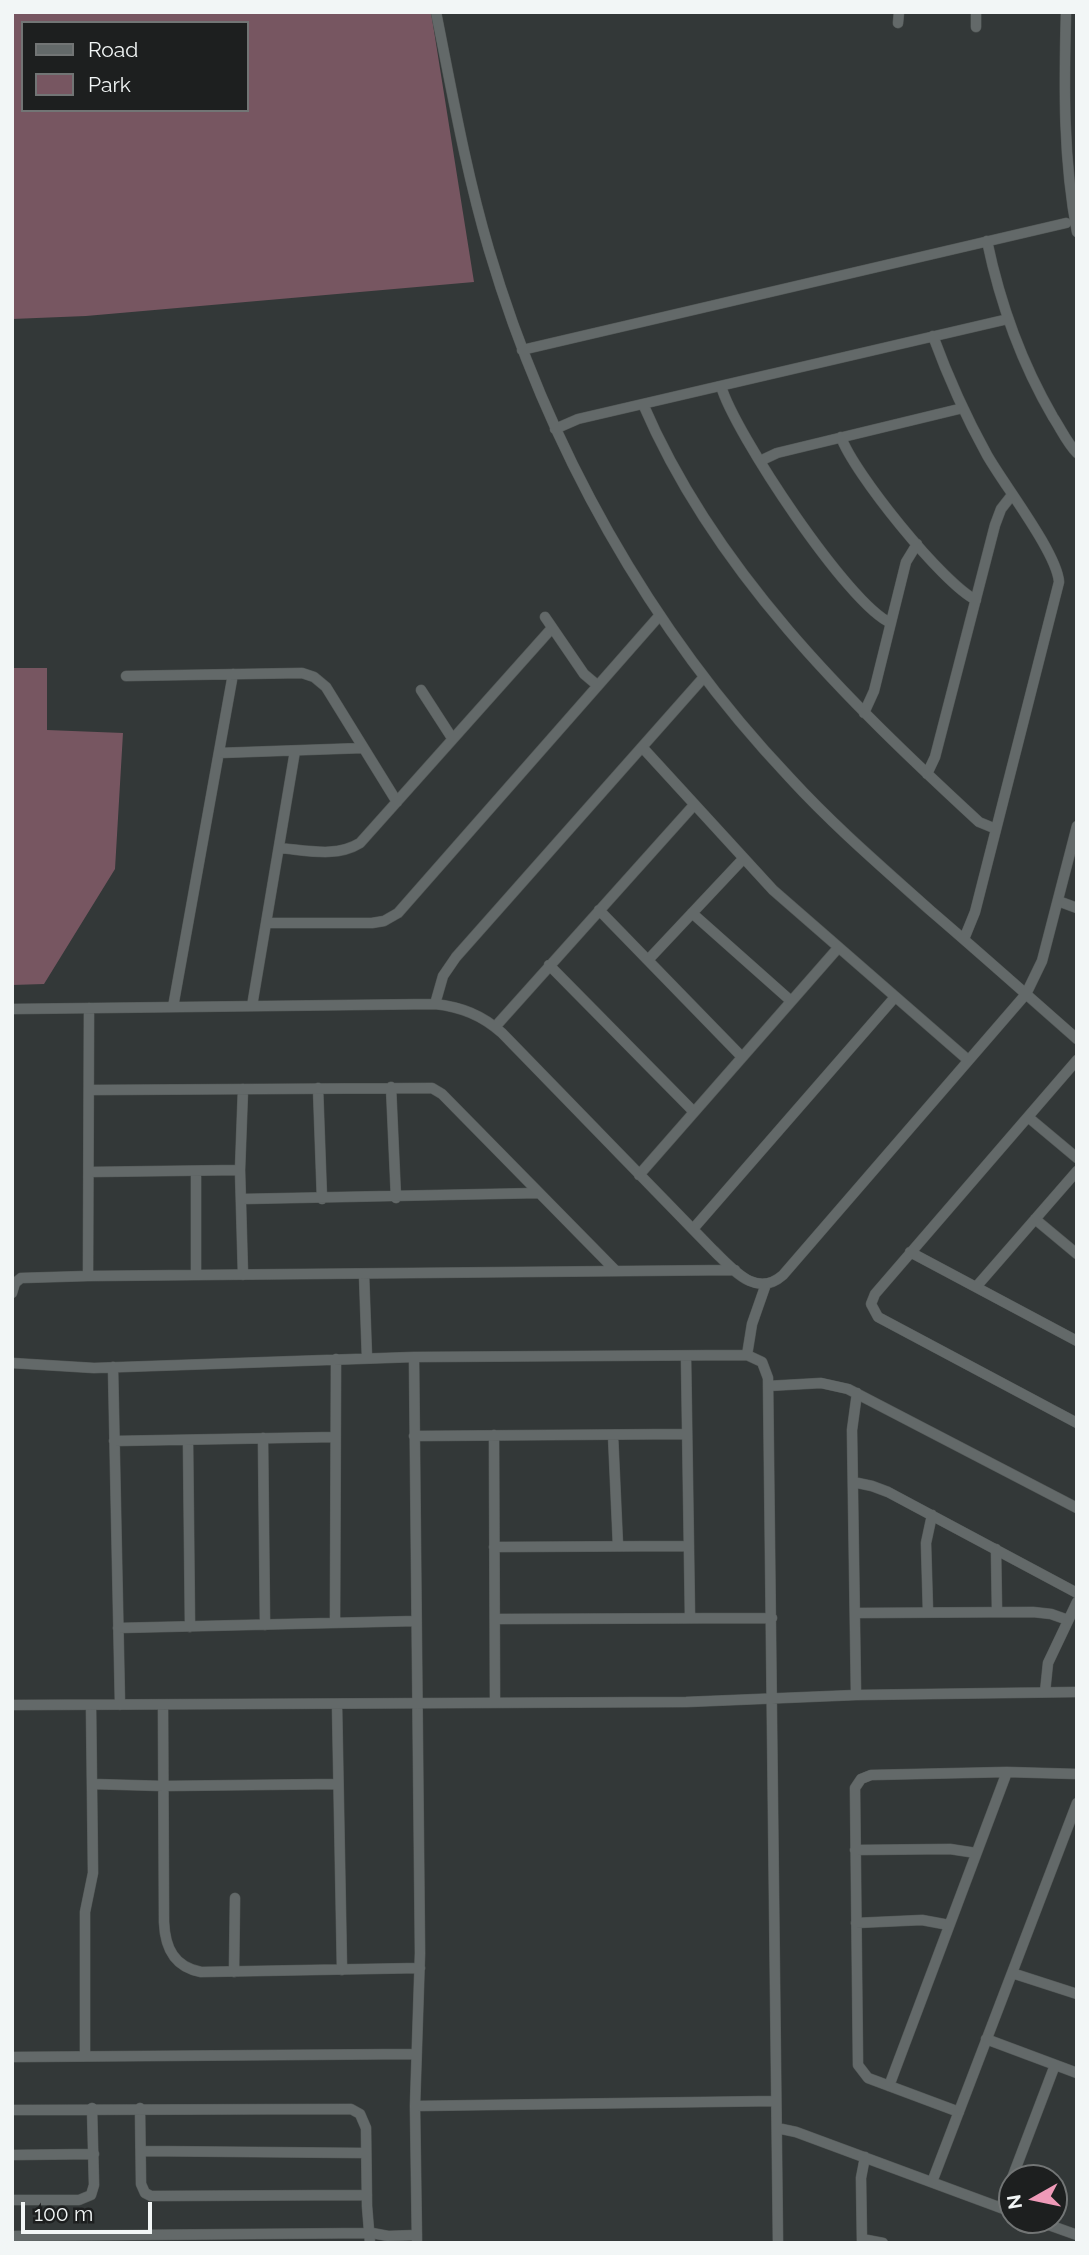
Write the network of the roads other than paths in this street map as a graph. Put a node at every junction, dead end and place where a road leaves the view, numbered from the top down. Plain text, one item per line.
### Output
1 (436, 12) edge
2 (976, 12) edge
3 (1066, 12) edge
4 (976, 26) dead end
5 (1066, 223) dead end
6 (1077, 232) edge
7 (987, 241) junction
8 (1008, 319) junction
9 (933, 336) junction
10 (522, 350) junction
11 (721, 386) junction
12 (643, 404) junction
13 (963, 408) junction
14 (555, 429) junction
15 (841, 437) junction
16 (1077, 453) edge
17 (760, 461) junction
18 (1012, 495) junction
19 (916, 544) junction
20 (976, 600) junction
21 (660, 615) junction
22 (545, 617) dead end
23 (891, 623) junction
24 (552, 628) junction
25 (233, 674) junction
26 (126, 676) dead end
27 (704, 677) junction
28 (597, 685) junction
29 (421, 690) dead end
30 (864, 713) junction
31 (452, 738) junction
32 (642, 747) junction
33 (363, 748) junction
34 (295, 751) junction
35 (219, 753) junction
36 (928, 774) junction
37 (397, 802) junction
38 (694, 805) junction
39 (1077, 826) edge
40 (996, 829) junction
41 (279, 848) junction
42 (743, 859) junction
43 (1058, 901) junction
44 (1077, 908) edge
45 (599, 910) junction
46 (692, 913) junction
47 (266, 923) junction
48 (964, 939) junction
49 (838, 948) junction
50 (648, 960) junction
51 (549, 965) junction
52 (1026, 994) junction
53 (895, 997) junction
54 (791, 1001) junction
55 (435, 1004) junction
56 (252, 1006) junction
57 (173, 1007) junction
58 (89, 1008) junction
59 (12, 1009) edge
60 (495, 1027) junction
61 (1077, 1039) edge
62 (742, 1057) junction
63 (968, 1060) junction
64 (1077, 1060) edge
65 (391, 1087) junction
66 (243, 1088) junction
67 (318, 1088) junction
68 (89, 1090) junction
69 (694, 1112) junction
70 (1028, 1117) junction
71 (1077, 1158) edge
72 (240, 1170) junction
73 (196, 1171) junction
74 (1077, 1171) edge
75 (89, 1172) junction
76 (639, 1175) junction
77 (539, 1194) junction
78 (396, 1198) junction
79 (242, 1199) junction
80 (322, 1199) junction
81 (1035, 1219) junction
82 (693, 1229) junction
83 (910, 1252) junction
84 (1077, 1254) edge
85 (735, 1270) junction
86 (616, 1271) junction
87 (363, 1273) junction
88 (196, 1275) junction
89 (243, 1275) junction
90 (88, 1276) junction
91 (766, 1284) junction
92 (976, 1287) junction
93 (12, 1293) edge
94 (1077, 1341) edge
95 (747, 1355) junction
96 (686, 1356) junction
97 (414, 1357) junction
98 (367, 1358) junction
99 (336, 1359) junction
100 (12, 1363) edge
101 (113, 1367) junction
102 (768, 1386) junction
103 (857, 1393) junction
104 (1077, 1423) edge
105 (687, 1434) junction
106 (494, 1435) junction
107 (613, 1435) junction
108 (414, 1436) junction
109 (335, 1437) junction
110 (263, 1438) junction
111 (188, 1440) junction
112 (114, 1441) junction
113 (853, 1482) junction
114 (1077, 1508) edge
115 (932, 1515) junction
116 (618, 1546) junction
117 (689, 1546) junction
118 (494, 1547) junction
119 (996, 1549) junction
120 (1077, 1593) edge
121 (1077, 1602) edge
122 (928, 1612) junction
123 (997, 1612) junction
124 (855, 1613) junction
125 (690, 1618) junction
126 (772, 1618) junction
127 (495, 1619) junction
128 (1068, 1620) junction
129 (416, 1621) junction
130 (335, 1623) junction
131 (265, 1625) junction
132 (190, 1626) junction
133 (118, 1628) junction
134 (1045, 1692) junction
135 (1077, 1692) edge
136 (856, 1695) junction
137 (773, 1698) junction
138 (417, 1702) junction
139 (495, 1702) junction
140 (12, 1704) edge
141 (337, 1704) junction
142 (91, 1705) junction
143 (120, 1705) junction
144 (163, 1705) junction
145 (1007, 1772) junction
146 (1077, 1774) edge
147 (92, 1784) junction
148 (338, 1784) junction
149 (163, 1786) junction
150 (1077, 1803) edge
151 (855, 1850) junction
152 (976, 1853) junction
153 (235, 1898) dead end
154 (856, 1923) junction
155 (949, 1925) junction
156 (420, 1968) junction
157 (342, 1970) junction
158 (234, 1972) junction
159 (1012, 1973) junction
160 (1077, 1994) edge
161 (986, 2039) junction
162 (416, 2054) junction
163 (85, 2056) junction
164 (12, 2057) edge
165 (1055, 2065) junction
166 (1077, 2073) edge
167 (889, 2086) junction
168 (776, 2101) junction
169 (415, 2106) junction
170 (92, 2108) junction
171 (140, 2108) junction
172 (12, 2110) edge
173 (959, 2112) junction
174 (776, 2128) junction
175 (141, 2151) junction
176 (366, 2153) junction
177 (94, 2154) junction
178 (12, 2155) edge
179 (865, 2157) junction
180 (1017, 2164) edge
181 (932, 2182) junction
182 (367, 2195) junction
183 (12, 2200) edge
184 (998, 2206) edge
185 (12, 2236) edge
186 (370, 2236) edge
187 (417, 2236) edge
188 (31, 2239) edge
189 (280, 2239) edge
190 (324, 2239) edge
191 (862, 2241) edge
192 (778, 2243) edge
193 (883, 2243) edge

1 - 10 street
2 - 4 street
3 - 6 street
5 - 7 street
7 - 8 street
7 - 10 street
8 - 9 street
8 - 16 street
9 - 11 street
9 - 13 street
10 - 14 street
11 - 12 street
11 - 17 street
12 - 14 street
12 - 30 street
13 - 15 street
13 - 18 street
14 - 21 street
15 - 17 street
15 - 19 street
17 - 23 street
18 - 20 street
18 - 40 street
19 - 20 street
19 - 23 street
20 - 36 street
21 - 27 street
21 - 28 street
22 - 24 street
23 - 30 street
24 - 28 street
24 - 31 street
25 - 26 street
25 - 33 street
25 - 35 street
27 - 32 street
27 - 48 street
28 - 47 street
29 - 31 street
30 - 36 street
31 - 37 street
32 - 38 street
32 - 55 street
33 - 34 street
33 - 37 street
34 - 35 street
34 - 41 street
35 - 57 street
36 - 40 street
37 - 41 street
38 - 42 street
38 - 45 street
39 - 43 street
40 - 48 street
41 - 47 street
42 - 46 street
42 - 49 street
43 - 44 street
43 - 52 street
45 - 50 street
45 - 51 street
46 - 50 street
46 - 54 street
47 - 56 street
48 - 52 street
49 - 53 street
49 - 54 street
50 - 62 street
51 - 60 street
51 - 69 street
52 - 61 street
52 - 63 street
53 - 63 street
53 - 82 street
54 - 62 street
55 - 56 street
55 - 60 street
56 - 57 street
57 - 58 street
58 - 59 street
58 - 68 street
60 - 76 street
62 - 69 street
63 - 91 street
64 - 70 street
65 - 67 street
65 - 77 street
65 - 78 street
66 - 67 street
66 - 68 street
66 - 72 street
67 - 80 street
68 - 75 street
69 - 76 street
70 - 71 street
70 - 83 street
72 - 73 street
72 - 79 street
73 - 75 street
73 - 88 street
74 - 81 street
75 - 90 street
76 - 82 street
77 - 78 street
77 - 86 street
78 - 80 street
79 - 80 street
79 - 89 street
81 - 84 street
81 - 92 street
82 - 85 street
83 - 92 street
83 - 104 street
85 - 86 street
85 - 91 street
86 - 87 street
87 - 89 street
87 - 98 street
88 - 89 street
88 - 90 street
90 - 93 street
91 - 95 street
92 - 94 street
95 - 96 street
95 - 102 street
96 - 97 street
96 - 105 street
97 - 98 street
97 - 108 street
98 - 99 street
99 - 101 street
99 - 109 street
100 - 101 street
101 - 112 street
102 - 103 street
102 - 126 street
103 - 113 street
103 - 114 street
105 - 107 street
105 - 117 street
106 - 107 street
106 - 108 street
106 - 118 street
107 - 116 street
108 - 129 street
109 - 110 street
109 - 130 street
110 - 111 street
110 - 131 street
111 - 112 street
111 - 132 street
112 - 133 street
113 - 115 street
113 - 124 street
115 - 119 street
115 - 122 street
116 - 117 street
116 - 118 street
117 - 125 street
118 - 127 street
119 - 120 street
119 - 123 street
121 - 128 street
122 - 123 street
122 - 124 street
123 - 128 street
124 - 136 street
125 - 126 street
125 - 127 street
126 - 137 street
127 - 139 street
128 - 134 street
129 - 130 street
129 - 138 street
130 - 131 street
131 - 132 street
132 - 133 street
133 - 143 street
134 - 135 street
134 - 136 street
136 - 137 street
137 - 139 street
137 - 168 street
138 - 139 street
138 - 141 street
138 - 156 street
140 - 142 street
141 - 144 street
141 - 148 street
142 - 143 street
142 - 147 street
143 - 144 street
144 - 149 street
145 - 146 street
145 - 151 street
145 - 152 street
147 - 149 street
147 - 163 street
148 - 149 street
148 - 157 street
149 - 158 street
150 - 159 street
151 - 152 street
151 - 154 street
152 - 155 street
153 - 158 street
154 - 155 street
154 - 167 street
155 - 167 street
156 - 157 street
156 - 162 street
157 - 158 street
159 - 160 street
159 - 161 street
161 - 165 street
161 - 173 street
162 - 163 street
162 - 169 street
163 - 164 street
165 - 166 street
165 - 180 street
167 - 173 street
168 - 169 street
168 - 174 street
169 - 187 street
170 - 171 street
170 - 172 street
170 - 177 street
171 - 175 street
171 - 176 street
173 - 181 street
174 - 179 street
174 - 192 street
175 - 176 street
175 - 182 street
176 - 182 street
177 - 178 street
177 - 183 street
179 - 181 street
179 - 191 street
181 - 184 street
182 - 186 street
185 - 188 street
186 - 187 street
186 - 190 street
188 - 189 street
189 - 190 street
191 - 193 street

